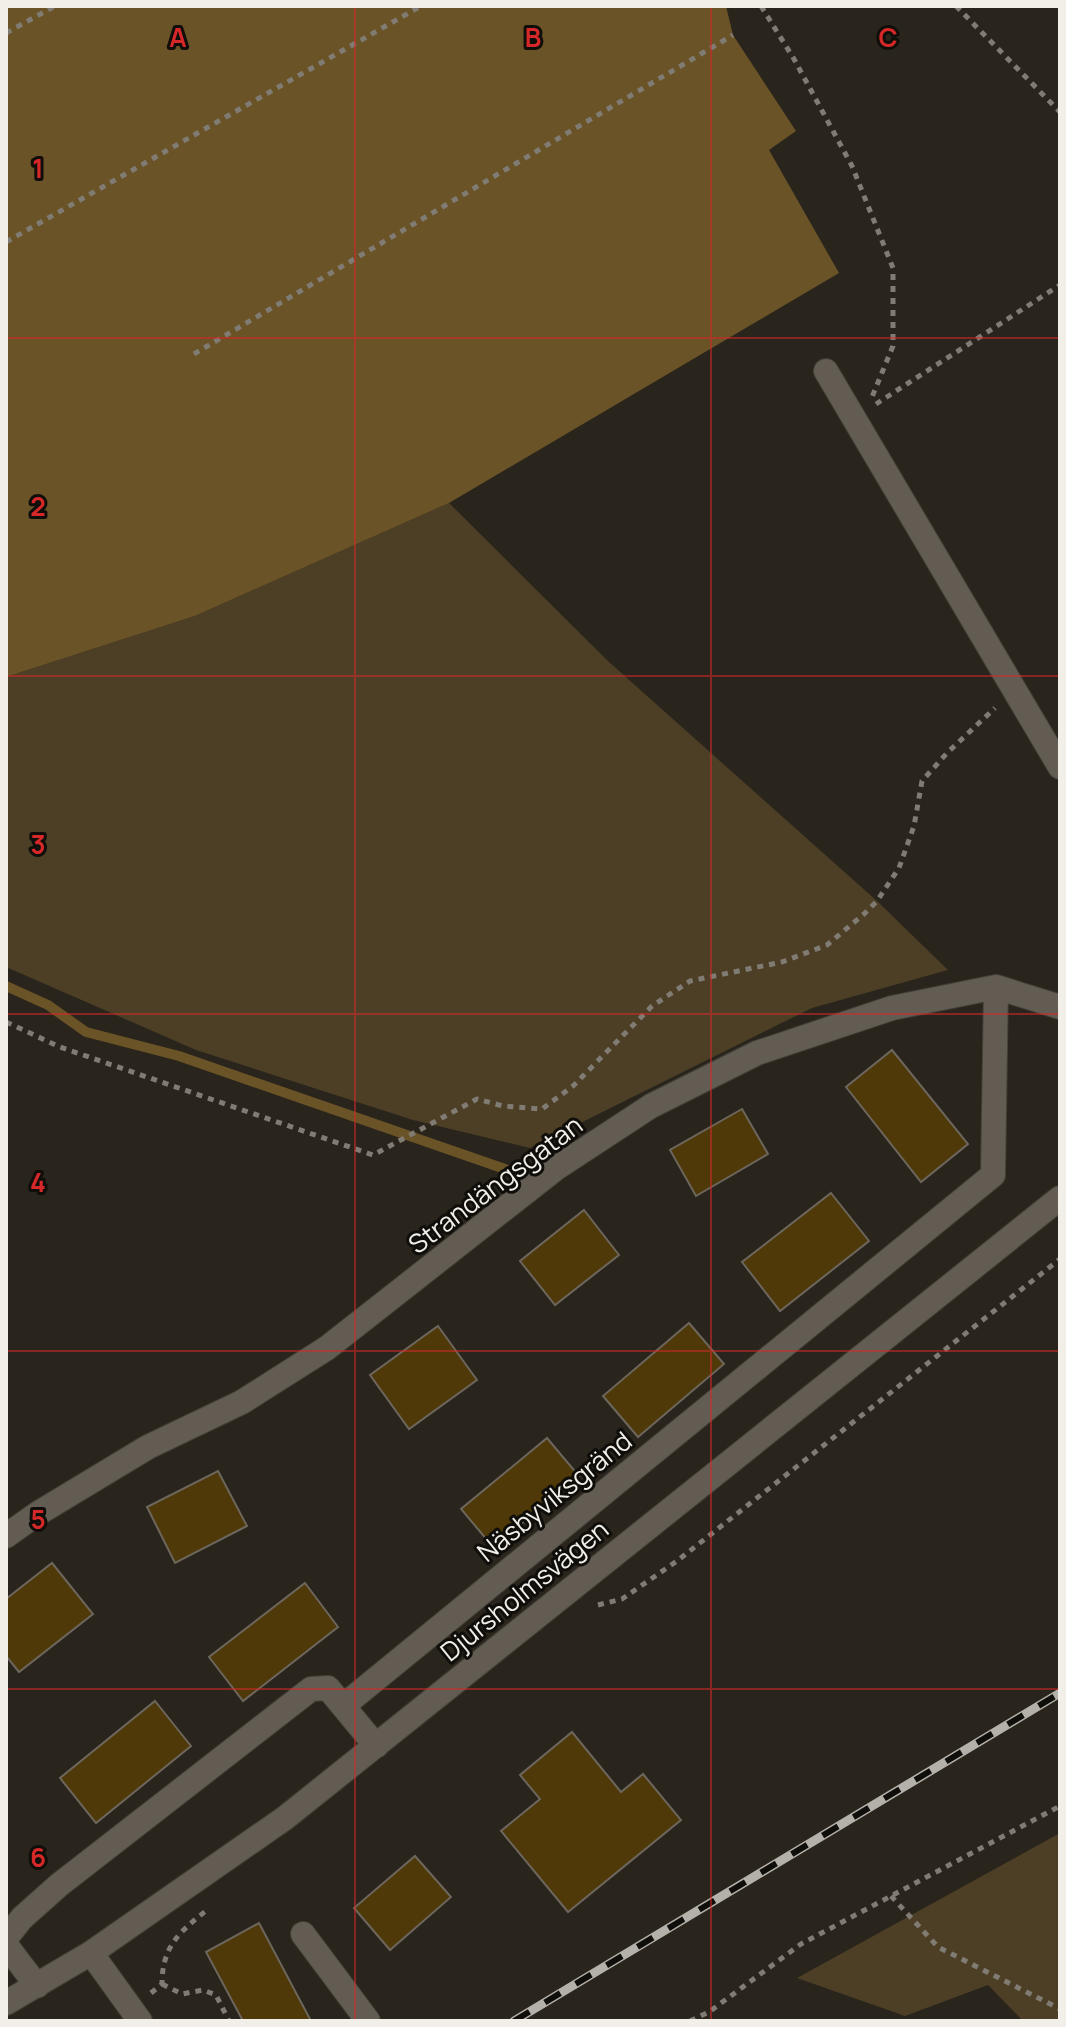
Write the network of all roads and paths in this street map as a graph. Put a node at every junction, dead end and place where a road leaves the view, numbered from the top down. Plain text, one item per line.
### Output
1 (55, 6) edge
2 (421, 6) edge
3 (761, 6) edge
4 (956, 6) edge
5 (6, 33) edge
6 (733, 35) dead end
7 (1060, 112) edge
8 (6, 242) edge
9 (194, 354) dead end
10 (826, 371) dead end
11 (867, 409) dead end
12 (1060, 767) edge
13 (877, 901) dead end
14 (996, 987) junction
15 (1060, 1007) edge
16 (6, 1022) edge
17 (1060, 1198) edge
18 (1060, 1259) edge
19 (6, 1536) edge
20 (594, 1607) dead end
21 (343, 1706) junction
22 (376, 1746) junction
23 (1060, 1806) edge
24 (891, 1896) junction
25 (218, 1902) dead end
26 (303, 1934) dead end
27 (6, 1938) edge
28 (6, 1945) edge
29 (91, 1953) junction
30 (162, 1984) junction
31 (37, 1986) junction
32 (6, 2003) edge
33 (1060, 2009) edge
34 (136, 2015) edge
35 (229, 2021) edge
36 (368, 2021) edge
37 (690, 2021) edge

1 - 5 path
2 - 8 path
3 - 11 path
4 - 7 path
6 - 9 path
10 - 12 street
13 - 16 path
14 - 15 street, Strandängsgatan
14 - 19 street, Strandängsgatan
14 - 21 street, Näsbyviksgränd
17 - 22 street, Djursholmsvägen
18 - 20 path
21 - 22 street
21 - 27 street
22 - 29 street, Djursholmsvägen
23 - 24 path
24 - 33 path
24 - 37 path
25 - 30 path
26 - 36 street
28 - 31 street
29 - 31 street, Djursholmsvägen
29 - 34 street
30 - 34 path
30 - 35 path
31 - 32 street, Djursholmsvägen

